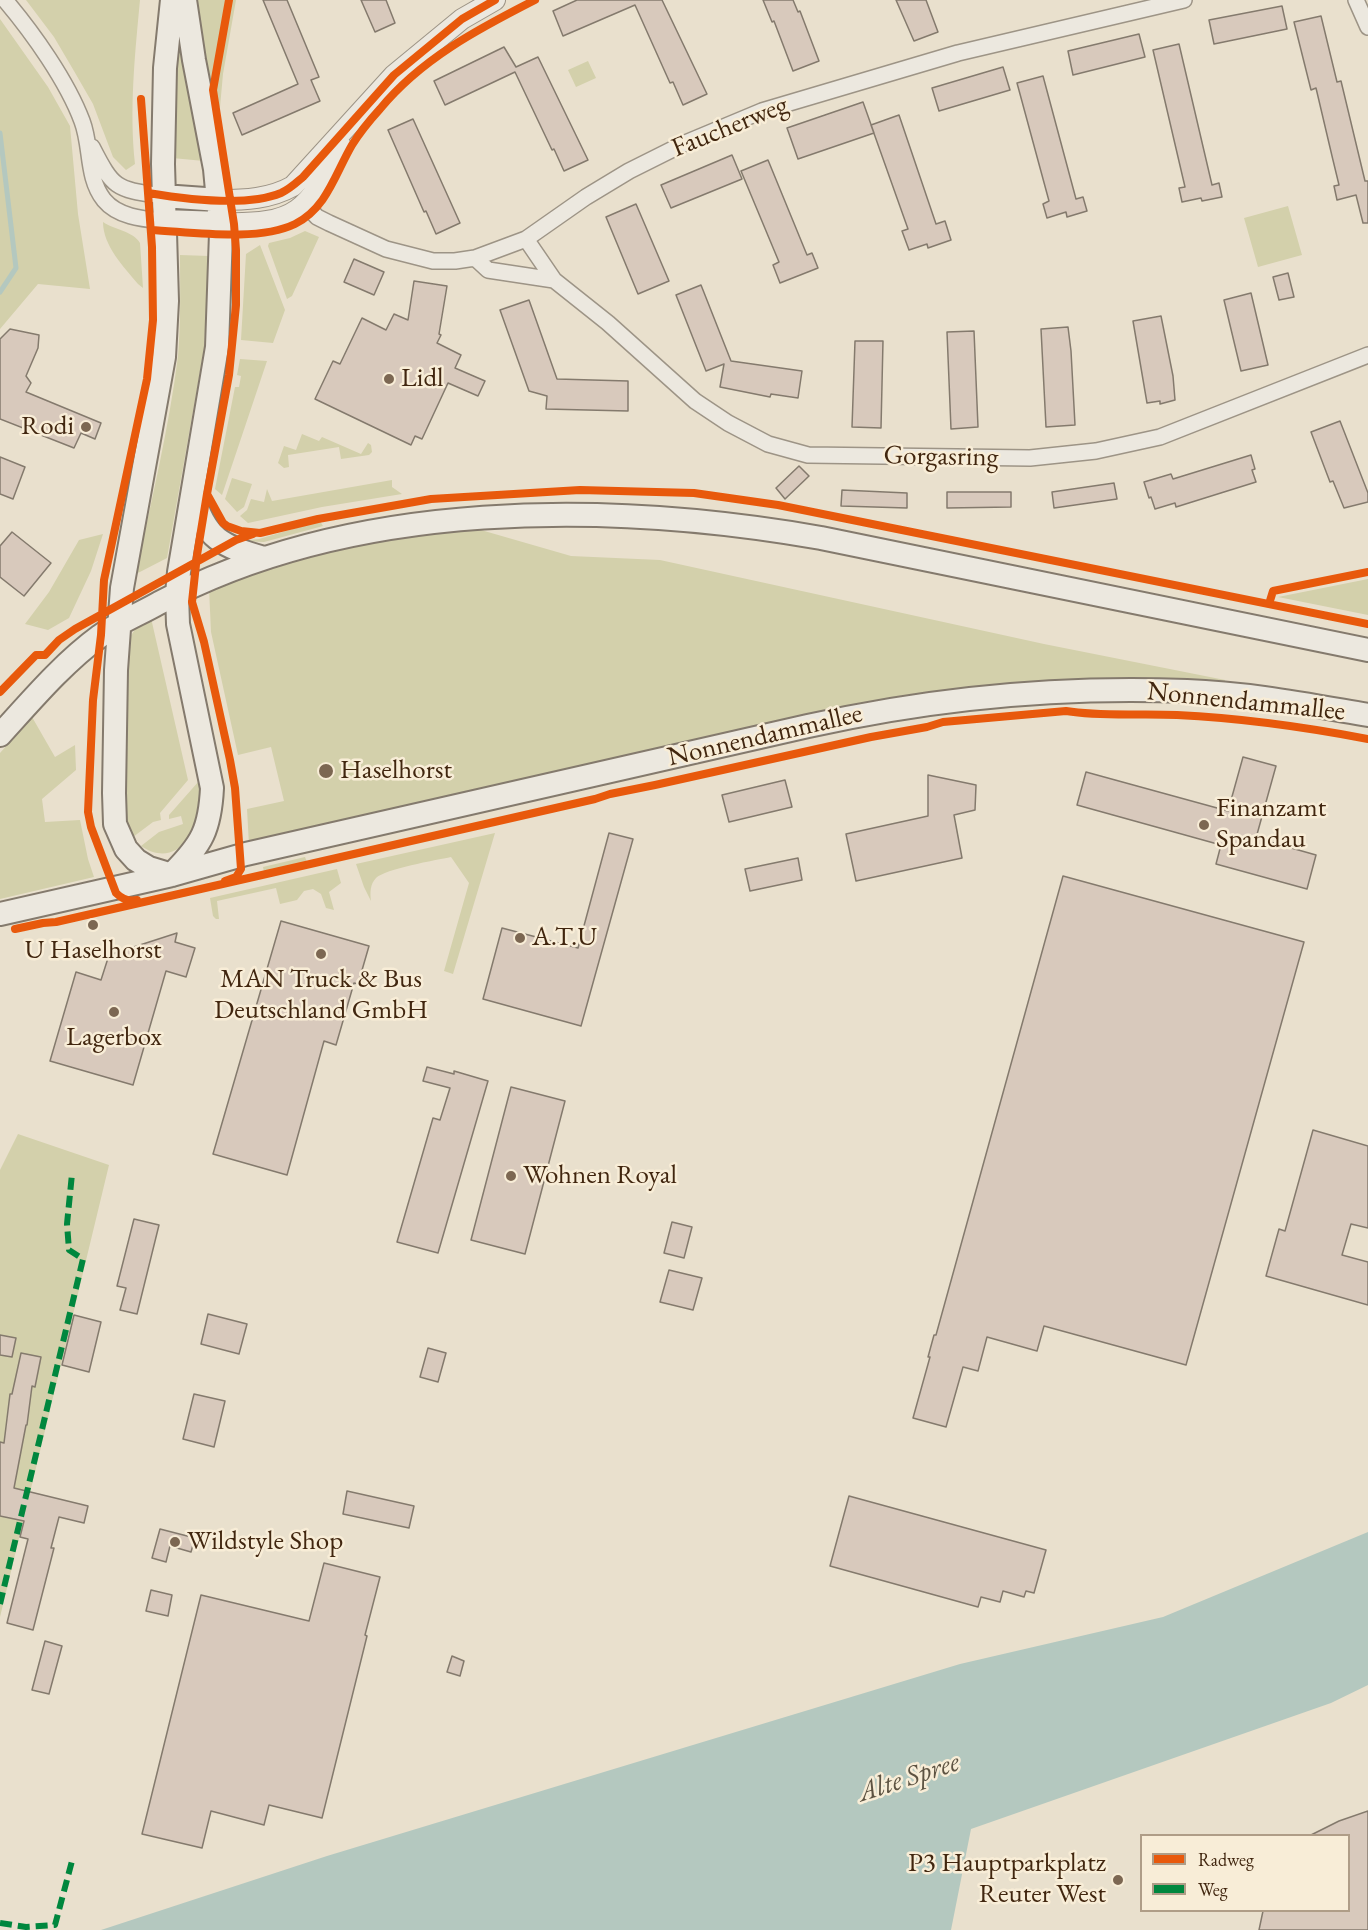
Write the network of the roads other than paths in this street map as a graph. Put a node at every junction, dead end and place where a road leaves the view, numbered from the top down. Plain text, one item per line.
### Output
1 (5, 0) edge
2 (172, 0) edge
3 (185, 0) edge
4 (495, 0) edge
5 (1184, 0) edge
6 (1356, 0) edge
7 (1368, 27) edge
8 (354, 119) junction
9 (86, 136) junction
10 (164, 196) junction
11 (219, 200) junction
12 (305, 204) junction
13 (164, 221) junction
14 (221, 223) junction
15 (526, 239) junction
16 (475, 258) junction
17 (554, 280) junction
18 (1368, 355) edge
19 (192, 491) junction
20 (264, 558) junction
21 (177, 594) junction
22 (120, 624) junction
23 (1368, 650) edge
24 (1368, 715) edge
25 (0, 735) edge
26 (172, 874) junction
27 (0, 914) edge

1 - 9 street
2 - 10 main road
3 - 11 main road
4 - 8 street
5 - 15 street, Faucherweg
6 - 7 street
8 - 11 street
8 - 12 street
9 - 10 street
9 - 13 street
10 - 11 main road
10 - 13 main road
11 - 14 main road
12 - 14 street
12 - 16 street, Faucherweg
13 - 14 main road
13 - 22 main road
14 - 19 main road
15 - 16 street, Faucherweg
15 - 17 street, Gorgasring
16 - 17 street, Gorgasring
17 - 18 street, Gorgasring
19 - 20 main road
19 - 21 main road
20 - 21 main road
20 - 23 main road
21 - 22 main road
21 - 26 main road
22 - 25 main road
22 - 26 main road
24 - 26 main road, Nonnendammallee
26 - 27 main road, Nonnendammallee

